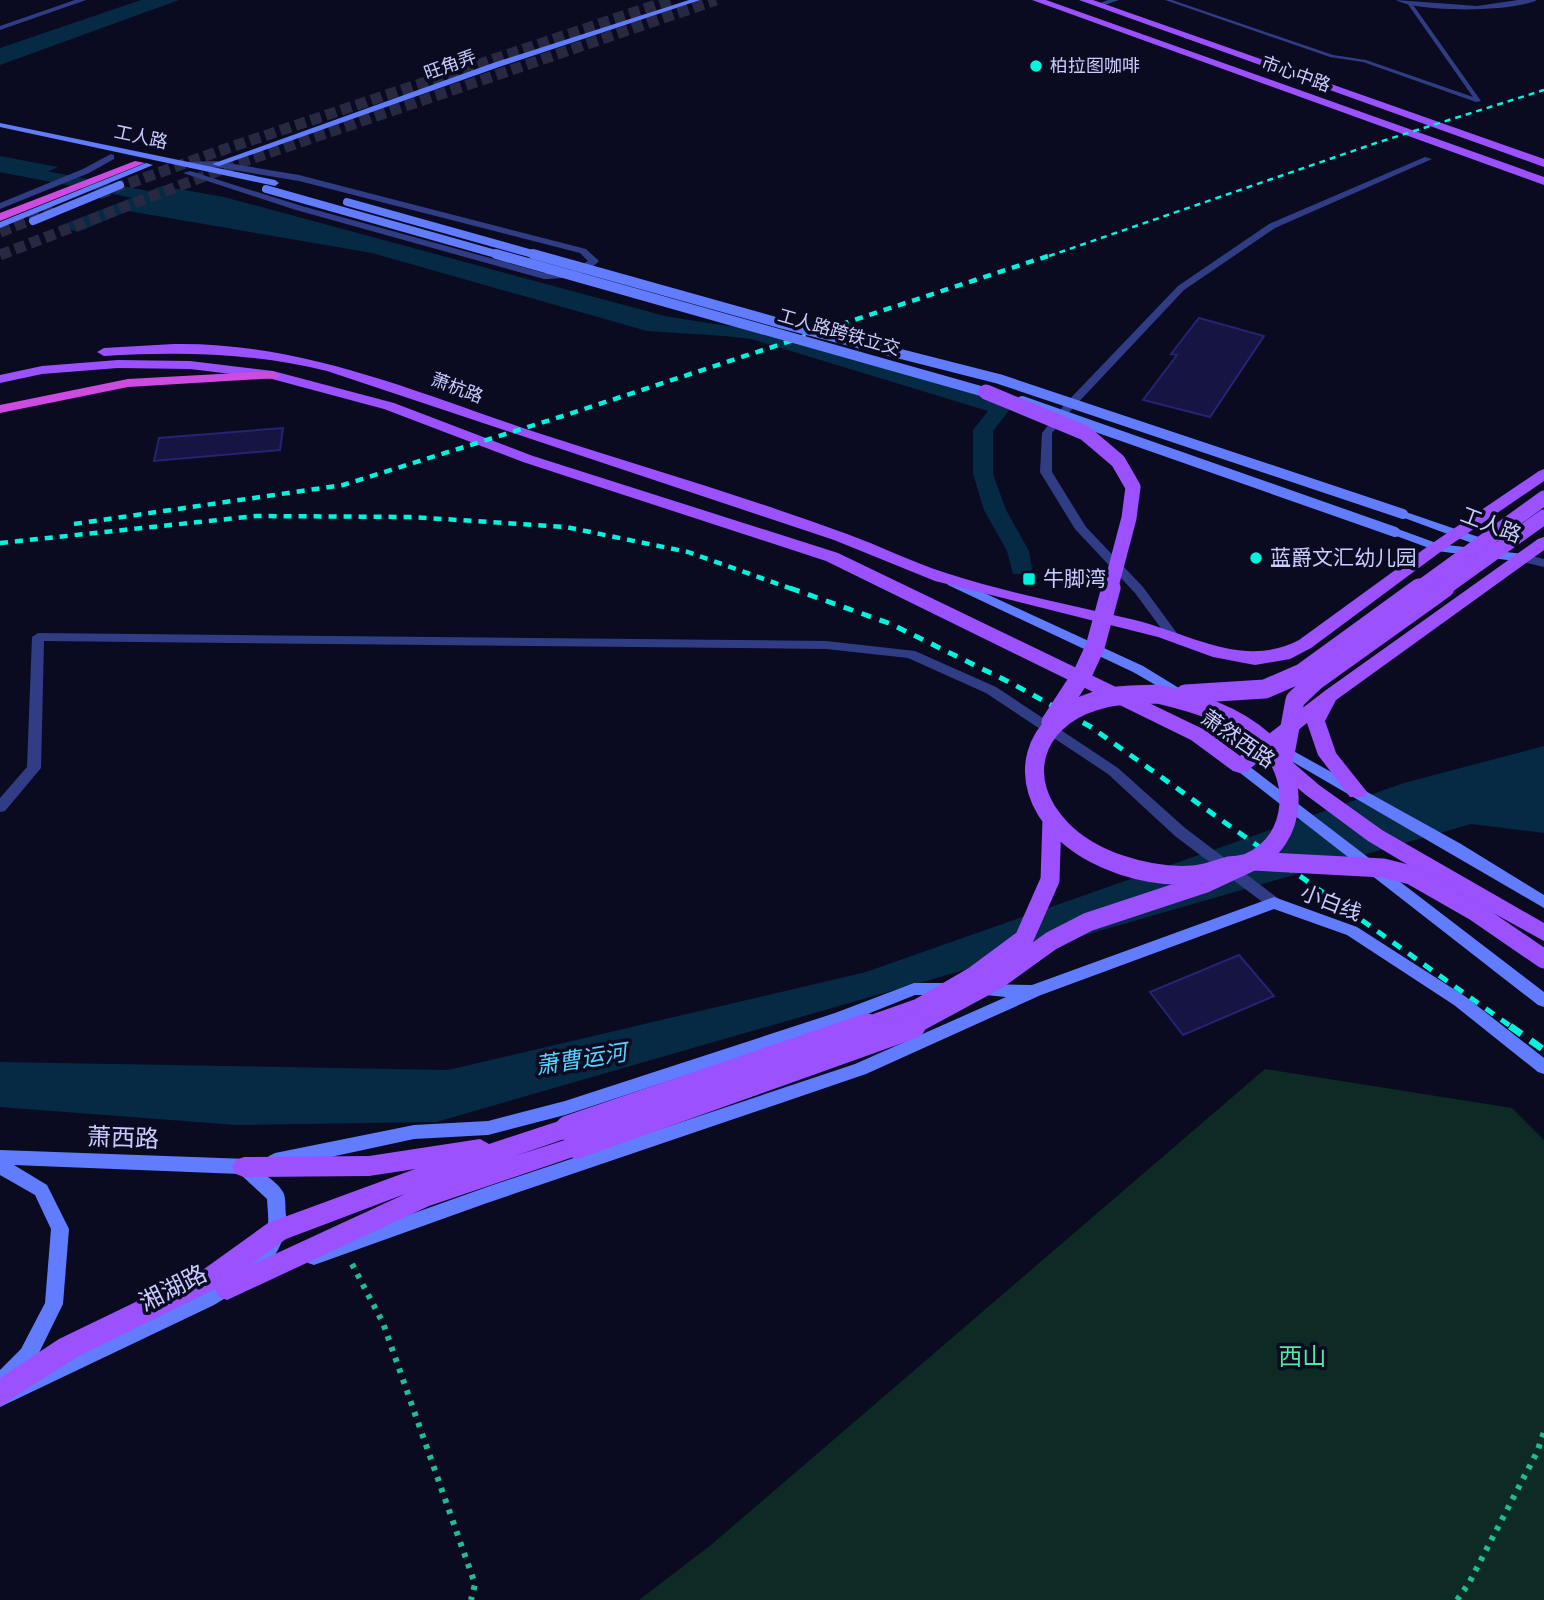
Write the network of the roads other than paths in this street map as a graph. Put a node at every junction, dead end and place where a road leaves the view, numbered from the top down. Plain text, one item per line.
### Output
1 (82, 0) edge
2 (695, 0) edge
3 (1037, 0) edge
4 (1084, 0) edge
5 (1115, 0) edge
6 (1167, 0) edge
7 (1400, 0) edge
8 (1533, 0) edge
9 (1409, 3) junction
10 (1099, 5) junction
11 (0, 28) edge
12 (0, 125) edge
13 (0, 133) edge
14 (111, 157) junction
15 (1428, 159) dead end
16 (1544, 163) edge
17 (144, 164) junction
18 (216, 164) junction
19 (160, 167) junction
20 (188, 169) junction
21 (103, 180) junction
22 (119, 181) junction
23 (1544, 181) edge
24 (270, 186) junction
25 (8, 213) edge
26 (0, 225) edge
27 (0, 235) edge
28 (0, 368) edge
29 (273, 375) junction
30 (0, 379) edge
31 (986, 392) junction
32 (0, 409) edge
33 (1544, 474) edge
34 (1544, 498) edge
35 (1403, 514) joint
36 (1544, 517) edge
37 (1395, 533) joint
38 (1459, 533) junction
39 (1544, 542) edge
40 (1437, 547) junction
41 (886, 554) joint
42 (1523, 558) junction
43 (1544, 563) edge
44 (869, 575) joint
45 (941, 577) junction
46 (1173, 636) junction
47 (1158, 694) junction
48 (1332, 694) junction
49 (1039, 743) junction
50 (1270, 743) junction
51 (1283, 765) junction
52 (1240, 766) junction
53 (1357, 792) junction
54 (0, 807) edge
55 (1052, 819) junction
56 (1253, 861) junction
57 (1544, 902) edge
58 (1274, 904) junction
59 (1544, 933) edge
60 (1544, 959) edge
61 (1035, 991) junction
62 (1544, 1001) edge
63 (1544, 1067) edge
64 (572, 1137) junction
65 (536, 1139) junction
66 (0, 1157) edge
67 (0, 1166) edge
68 (244, 1167) junction
69 (277, 1231) junction
70 (227, 1288) junction
71 (0, 1383) edge
72 (0, 1393) edge
73 (0, 1398) edge

1 - 11 street
2 - 18 main road, 旺角弄
3 - 23 main road, 市心中路
4 - 10 main road, 市心中路
5 - 10 street
6 - 9 lane
7 - 9 street
8 - 9 street
10 - 16 main road, 市心中路
12 - 20 main road, 工人路
13 - 14 main road, 工人路
14 - 17 main road, 工人路
14 - 25 street
15 - 46 street
17 - 19 main road, 工人路
17 - 21 highway
17 - 22 main road
18 - 20 street
18 - 20 street
19 - 20 main road, 工人路
19 - 22 main road
20 - 24 main road, 工人路
21 - 22 main road
21 - 25 highway
22 - 27 main road, bridge
24 - 31 main road, 工人路跨铁立交, bridge
24 - 35 main road, 工人路跨铁立交, bridge
25 - 26 main road
28 - 41 main road, 萧杭路
29 - 30 main road, 萧杭路
29 - 32 highway
29 - 44 main road, 萧杭路
31 - 37 main road, 工人路跨铁立交, bridge
31 - 49 main road, bridge
33 - 38 main road
34 - 47 main road, bridge
35 - 38 main road, 工人路
36 - 51 main road, bridge
37 - 40 main road, 工人路
38 - 40 main road
38 - 42 main road, 工人路
39 - 42 main road
40 - 42 main road, 工人路
40 - 46 main road
41 - 45 main road, 萧然西路
42 - 43 street
42 - 48 main road
44 - 52 main road, 萧然西路
45 - 46 main road
45 - 50 main road, 萧然西路
47 - 49 main road, bridge
47 - 51 main road, bridge
48 - 50 main road
48 - 53 main road
49 - 55 main road, bridge
50 - 52 main road
50 - 53 main road, 萧然西路
51 - 56 main road, bridge
51 - 59 main road
52 - 62 main road, 萧然西路
53 - 57 main road, 萧然西路
54 - 58 street
55 - 56 main road, bridge
55 - 64 main road, bridge
56 - 60 main road, bridge
56 - 64 main road, bridge
58 - 61 main road, 小白线
58 - 63 main road, 小白线
61 - 68 main road, 萧西路
61 - 70 main road, 小白线
64 - 65 main road
64 - 70 main road
65 - 68 main road
65 - 69 main road
66 - 68 main road, 萧西路
67 - 71 main road
68 - 69 main road
69 - 70 main road, 湘湖路
69 - 72 main road
70 - 73 main road, 湘湖路

